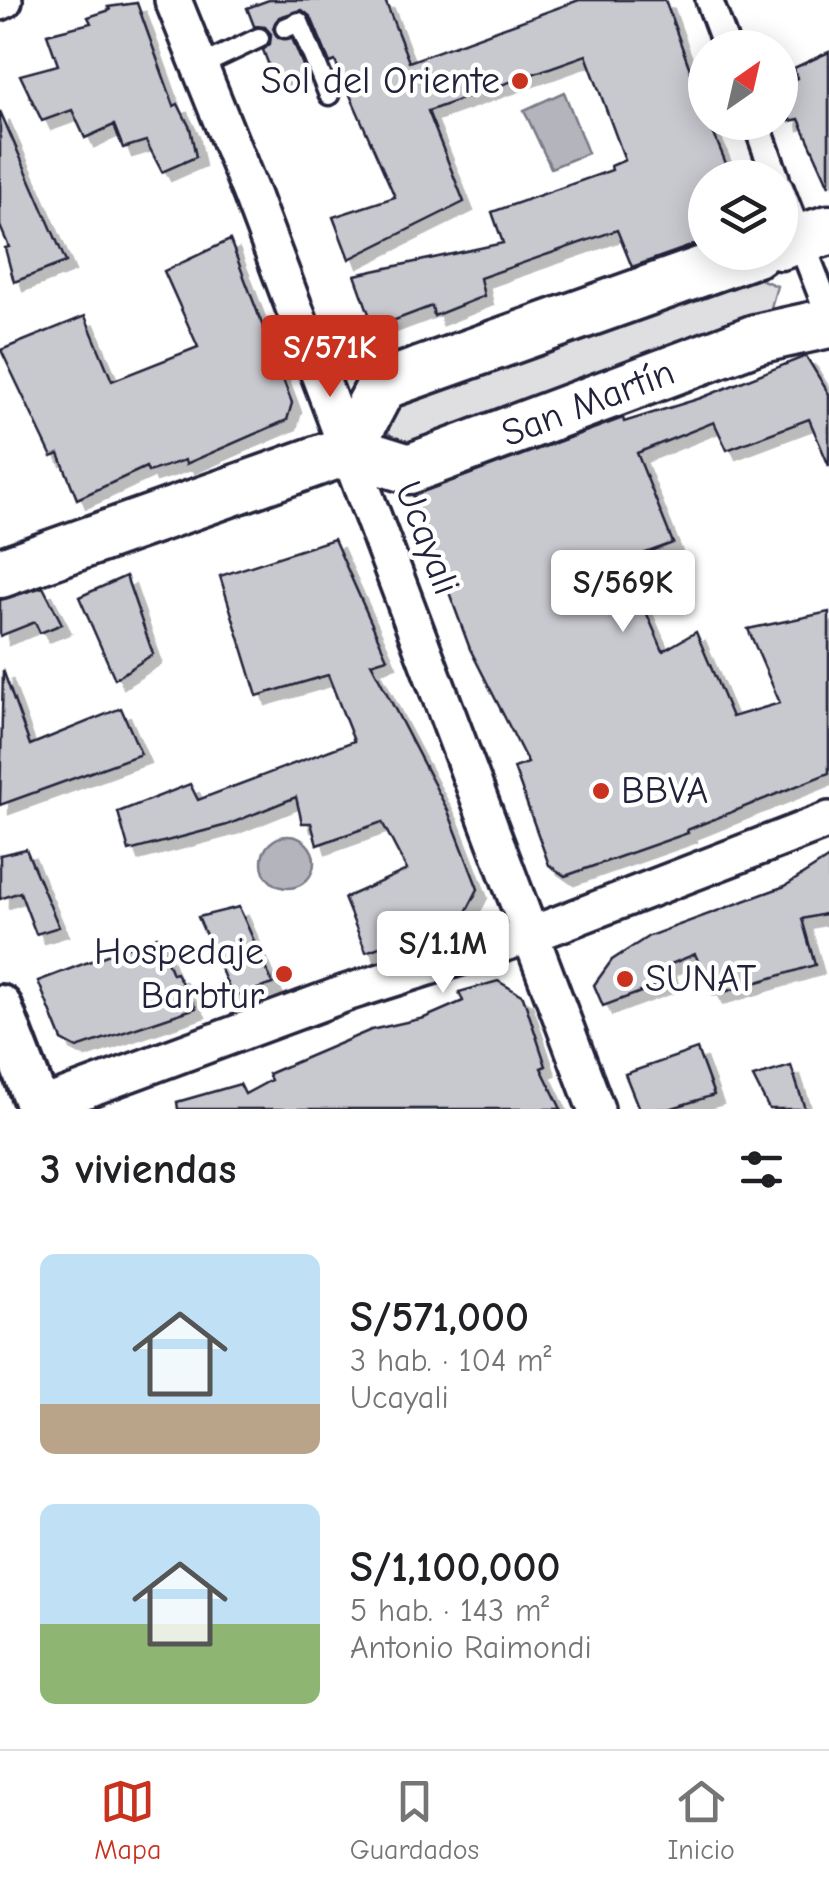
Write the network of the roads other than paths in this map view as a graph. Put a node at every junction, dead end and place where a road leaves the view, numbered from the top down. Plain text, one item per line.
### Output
1 (173, 0) edge
2 (709, 0) edge
3 (285, 28) dead end
4 (720, 30) edge
5 (259, 38) dead end
6 (202, 65) junction
7 (329, 94) dead end
8 (798, 254) edge
9 (709, 270) edge
10 (829, 314) edge
11 (829, 323) edge
12 (348, 450) junction
13 (0, 573) edge
14 (829, 820) edge
15 (533, 934) junction
16 (0, 1007) edge
17 (37, 1108) edge
18 (596, 1109) edge

1 - 6 street, Ucayali
2 - 4 street
3 - 7 lane
5 - 6 lane
6 - 12 street, Ucayali
8 - 10 street
9 - 12 main road
11 - 12 main road, San Martín
12 - 13 main road
12 - 15 street, Ucayali
14 - 15 street
15 - 17 street
15 - 18 street, Ucayali
16 - 17 street

